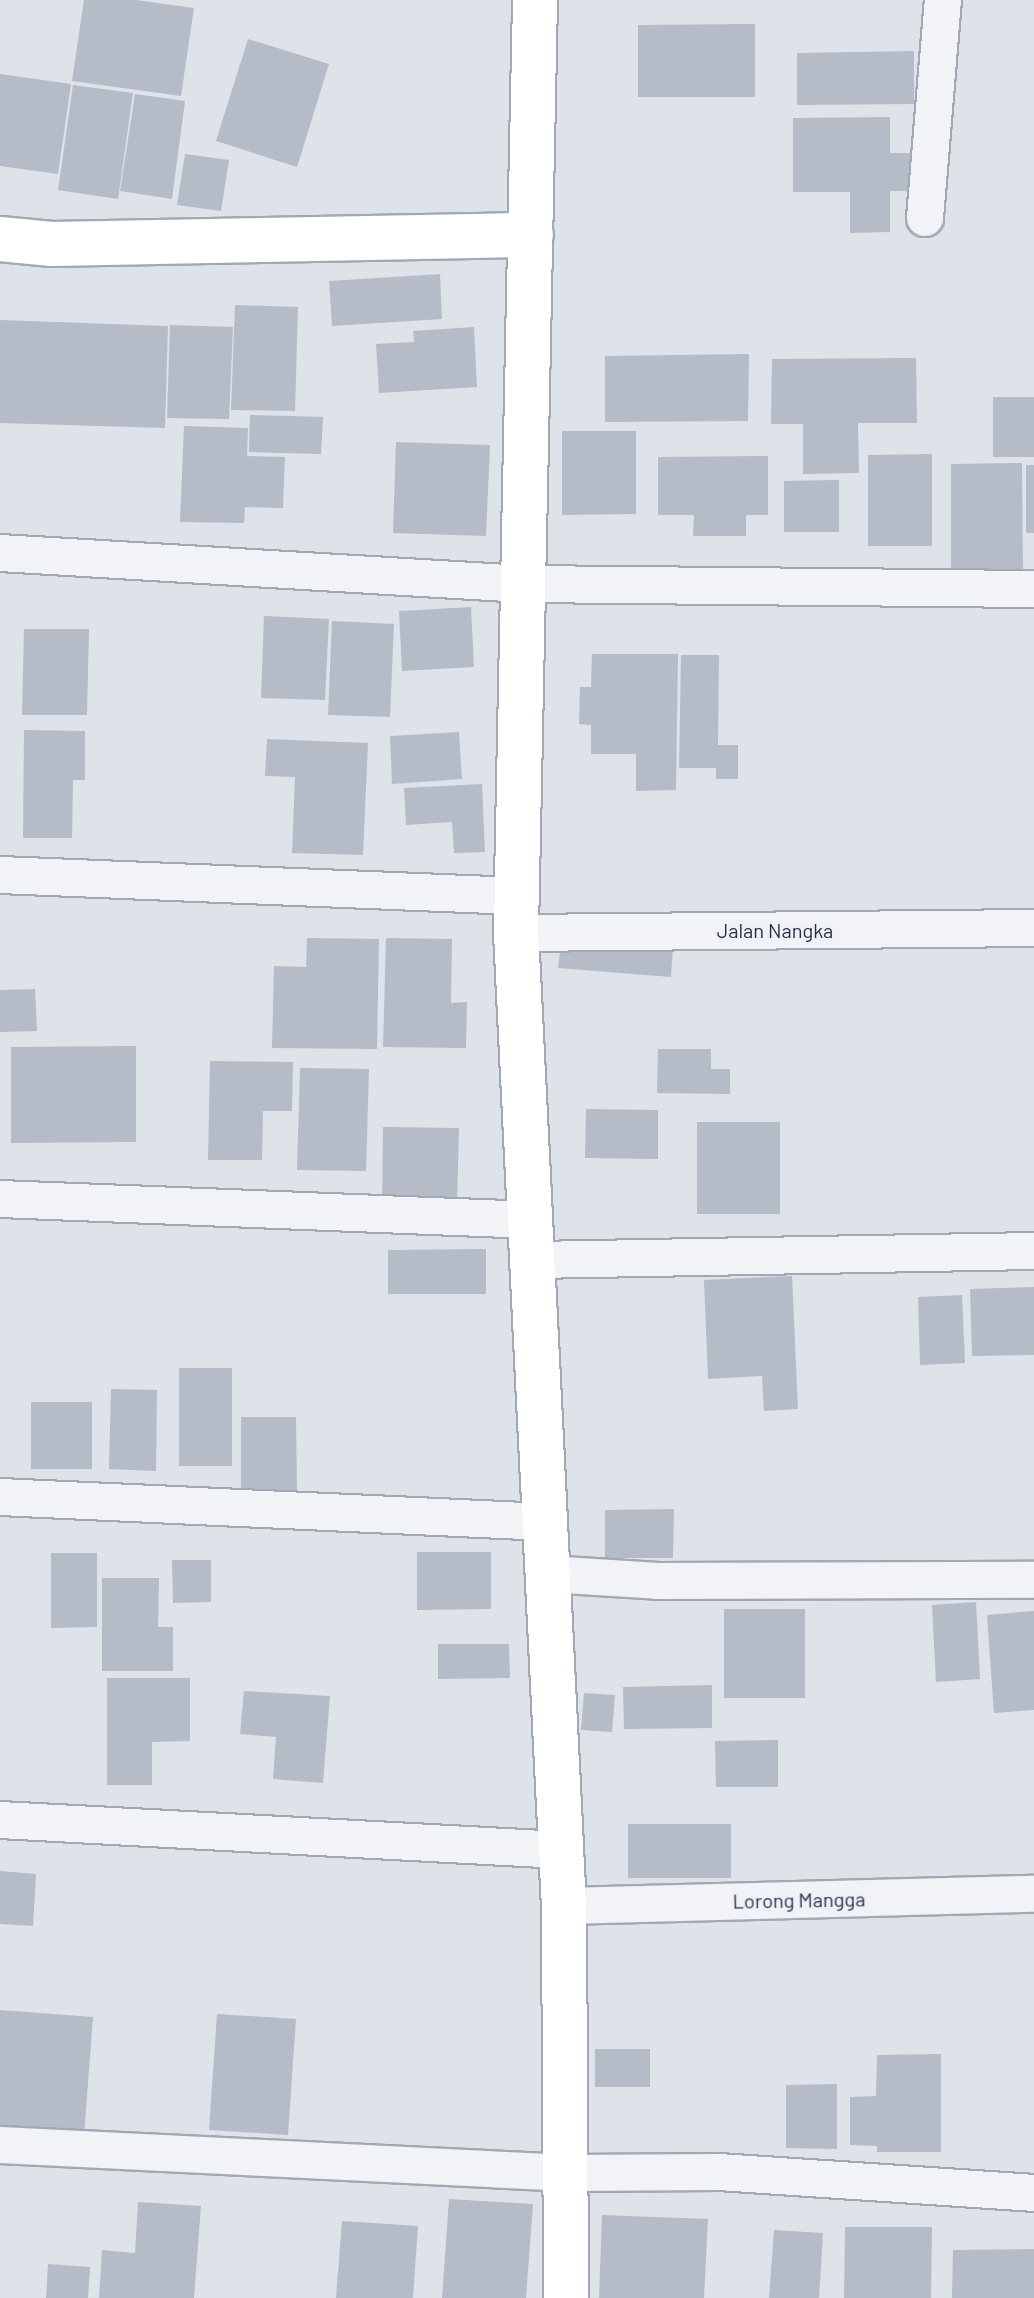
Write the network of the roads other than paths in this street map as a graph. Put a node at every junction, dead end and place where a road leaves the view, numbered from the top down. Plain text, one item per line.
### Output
1 (535, 0) edge
2 (943, 0) edge
3 (925, 218) dead end
4 (531, 235) junction
5 (0, 239) edge
6 (0, 553) edge
7 (523, 584) junction
8 (1034, 589) edge
9 (0, 875) edge
10 (516, 914) junction
11 (1034, 928) edge
12 (0, 1199) edge
13 (534, 1240) junction
14 (1034, 1251) edge
15 (0, 1497) edge
16 (546, 1522) junction
17 (548, 1574) junction
18 (1034, 1580) edge
19 (0, 1820) edge
20 (561, 1850) junction
21 (1034, 1894) edge
22 (564, 1906) junction
23 (0, 2145) edge
24 (568, 2173) junction
25 (1034, 2193) edge
26 (566, 2298) edge

1 - 4 street
2 - 3 street
4 - 5 street
4 - 7 street
6 - 7 street
7 - 8 street
7 - 10 street
9 - 10 street, Jalan Nangka
10 - 11 street, Jalan Nangka
10 - 13 street
12 - 13 street
13 - 14 street
13 - 16 street
15 - 16 street
16 - 17 street
17 - 18 street
17 - 20 street
19 - 20 street
20 - 22 street
21 - 22 street, Lorong Mangga
22 - 24 street
23 - 24 street
24 - 25 street
24 - 26 street

